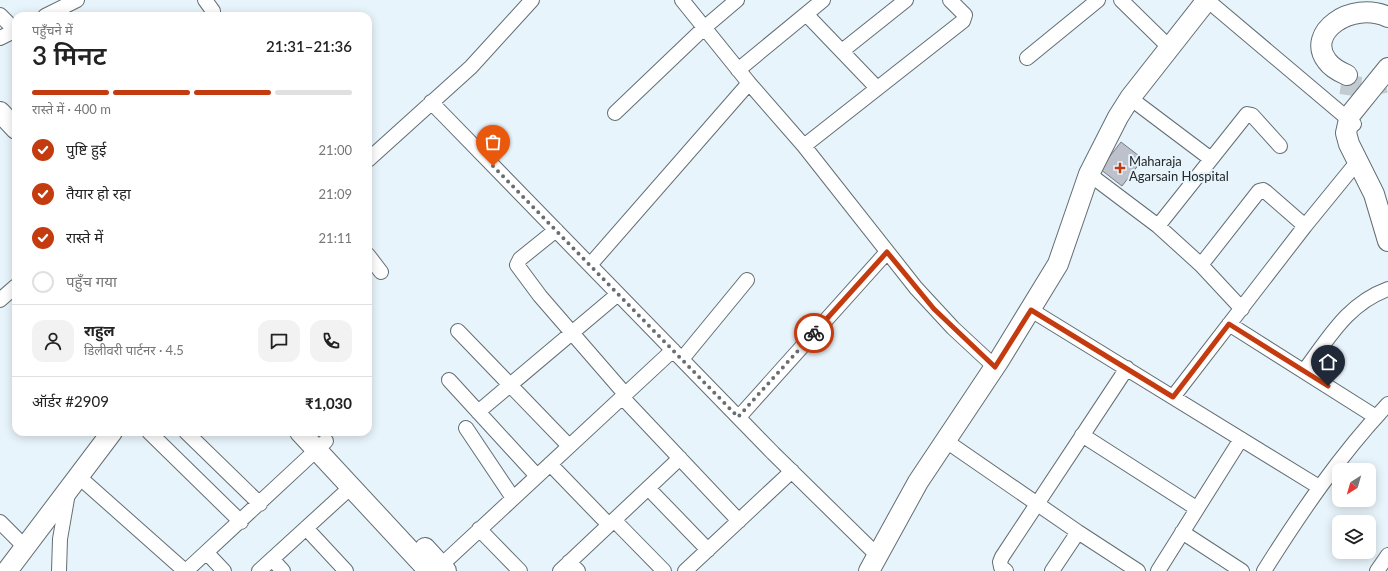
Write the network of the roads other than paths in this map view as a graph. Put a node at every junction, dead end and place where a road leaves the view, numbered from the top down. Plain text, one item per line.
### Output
1 (77, 0) edge
2 (532, 0) edge
3 (682, 0) edge
4 (737, 0) edge
5 (823, 0) edge
6 (906, 0) edge
7 (950, 0) edge
8 (1098, 0) edge
9 (1120, 0) edge
10 (1207, 0) edge
11 (1337, 0) edge
12 (53, 12) edge
13 (806, 14) junction
14 (0, 15) edge
15 (1388, 17) edge
16 (12, 26) edge
17 (704, 28) junction
18 (12, 32) edge
19 (0, 38) edge
20 (1170, 48) junction
21 (842, 51) junction
22 (1027, 58) dead end
23 (1388, 68) edge
24 (738, 70) junction
25 (749, 83) junction
26 (1388, 86) edge
27 (877, 88) junction
28 (0, 96) edge
29 (1130, 98) junction
30 (431, 102) junction
31 (12, 109) edge
32 (0, 112) edge
33 (615, 113) dead end
34 (1350, 124) junction
35 (12, 125) edge
36 (804, 146) junction
37 (1280, 146) dead end
38 (372, 156) edge
39 (1210, 159) junction
40 (1358, 161) junction
41 (1089, 174) junction
42 (1158, 226) junction
43 (1305, 226) junction
44 (556, 230) junction
45 (1388, 241) edge
46 (887, 252) junction
47 (372, 260) edge
48 (590, 265) junction
49 (1201, 265) junction
50 (381, 272) dead end
51 (747, 280) dead end
52 (1388, 289) edge
53 (12, 290) edge
54 (618, 294) junction
55 (0, 300) edge
56 (1242, 309) junction
57 (1031, 310) junction
58 (1229, 324) junction
59 (458, 331) dead end
60 (570, 333) junction
61 (677, 354) junction
62 (995, 367) junction
63 (1127, 368) junction
64 (1304, 371) junction
65 (449, 380) dead end
66 (510, 385) junction
67 (623, 396) junction
68 (1173, 397) junction
69 (1388, 404) edge
70 (478, 412) junction
71 (738, 417) junction
72 (1376, 417) junction
73 (466, 428) dead end
74 (1082, 435) junction
75 (109, 436) edge
76 (153, 436) edge
77 (190, 436) edge
78 (309, 436) edge
79 (1241, 439) junction
80 (320, 441) edge
81 (946, 441) junction
82 (569, 446) junction
83 (680, 458) junction
84 (550, 464) junction
85 (792, 471) junction
86 (537, 476) junction
87 (73, 483) junction
88 (351, 487) junction
89 (1319, 487) junction
90 (648, 488) junction
91 (513, 498) junction
92 (260, 504) junction
93 (1037, 504) junction
94 (1196, 508) junction
95 (739, 520) junction
96 (0, 522) edge
97 (241, 522) junction
98 (612, 522) junction
99 (306, 528) junction
100 (480, 529) junction
101 (1078, 532) junction
102 (1182, 532) junction
103 (25, 547) junction
104 (708, 550) junction
105 (207, 553) junction
106 (1388, 555) edge
107 (272, 559) junction
108 (871, 567) edge
109 (569, 568) edge
110 (438, 570) edge
111 (7, 571) edge
112 (59, 571) edge
113 (185, 571) edge
114 (224, 571) edge
115 (259, 571) edge
116 (283, 571) edge
117 (346, 571) edge
118 (520, 571) edge
119 (664, 571) edge
120 (684, 571) edge
121 (1006, 571) edge
122 (1052, 571) edge
123 (1138, 571) edge
124 (1158, 571) edge
125 (1242, 571) edge
126 (1264, 571) edge
127 (1377, 571) edge

1 - 12 street
2 - 30 street
3 - 17 street
4 - 17 street
5 - 13 street
6 - 21 street
7 - 27 street
8 - 22 street
9 - 20 street
10 - 20 street
10 - 34 street
11 - 15 street
13 - 21 street
13 - 24 street
14 - 16 street
17 - 24 street
17 - 33 street
18 - 19 street
20 - 29 street
21 - 27 street
23 - 34 street
24 - 25 street
25 - 36 street
25 - 48 street
26 - 34 street
27 - 36 street
28 - 31 street
29 - 39 street
29 - 41 street
30 - 38 street
30 - 44 street
32 - 35 street
34 - 40 street
36 - 46 street
37 - 39 street
39 - 42 street
40 - 43 street
40 - 45 street
41 - 42 street
41 - 57 street
42 - 49 street
43 - 49 street
43 - 56 street
44 - 48 street
44 - 60 street
46 - 62 street
46 - 71 street
47 - 50 street
48 - 54 street
49 - 56 street
51 - 61 street
52 - 64 street
53 - 55 street
54 - 60 street
54 - 61 street
56 - 58 street
57 - 62 street
57 - 63 street
58 - 64 street
58 - 68 street
59 - 66 street
60 - 66 street
60 - 67 street
61 - 67 street
61 - 71 street
62 - 81 street
63 - 68 street
63 - 74 street
64 - 72 street
65 - 70 street
66 - 70 street
66 - 82 street
67 - 82 street
67 - 83 street
68 - 79 street
69 - 72 street
70 - 86 street
71 - 85 street
72 - 89 street
73 - 91 street
74 - 93 street
74 - 94 street
75 - 87 street
76 - 97 street
77 - 92 street
78 - 80 street
79 - 89 street
79 - 94 street
80 - 88 street
80 - 92 street
80 - 110 street
81 - 93 street
81 - 108 street
82 - 84 street
83 - 90 street
83 - 95 street
84 - 86 street
84 - 98 street
85 - 95 street
85 - 108 street
86 - 91 street
87 - 103 street
87 - 112 street
87 - 113 street
88 - 99 street
88 - 110 street
89 - 126 street
90 - 98 street
90 - 104 street
91 - 100 street
92 - 97 street
93 - 101 street
93 - 121 street
94 - 102 street
95 - 104 street
96 - 103 street
97 - 105 street
98 - 109 street
98 - 119 street
99 - 107 street
99 - 117 street
100 - 110 street
100 - 118 street
101 - 122 street
101 - 123 street
102 - 124 street
102 - 125 street
103 - 111 street
104 - 120 street
105 - 113 street
105 - 114 street
106 - 127 street
107 - 115 street
107 - 116 street

